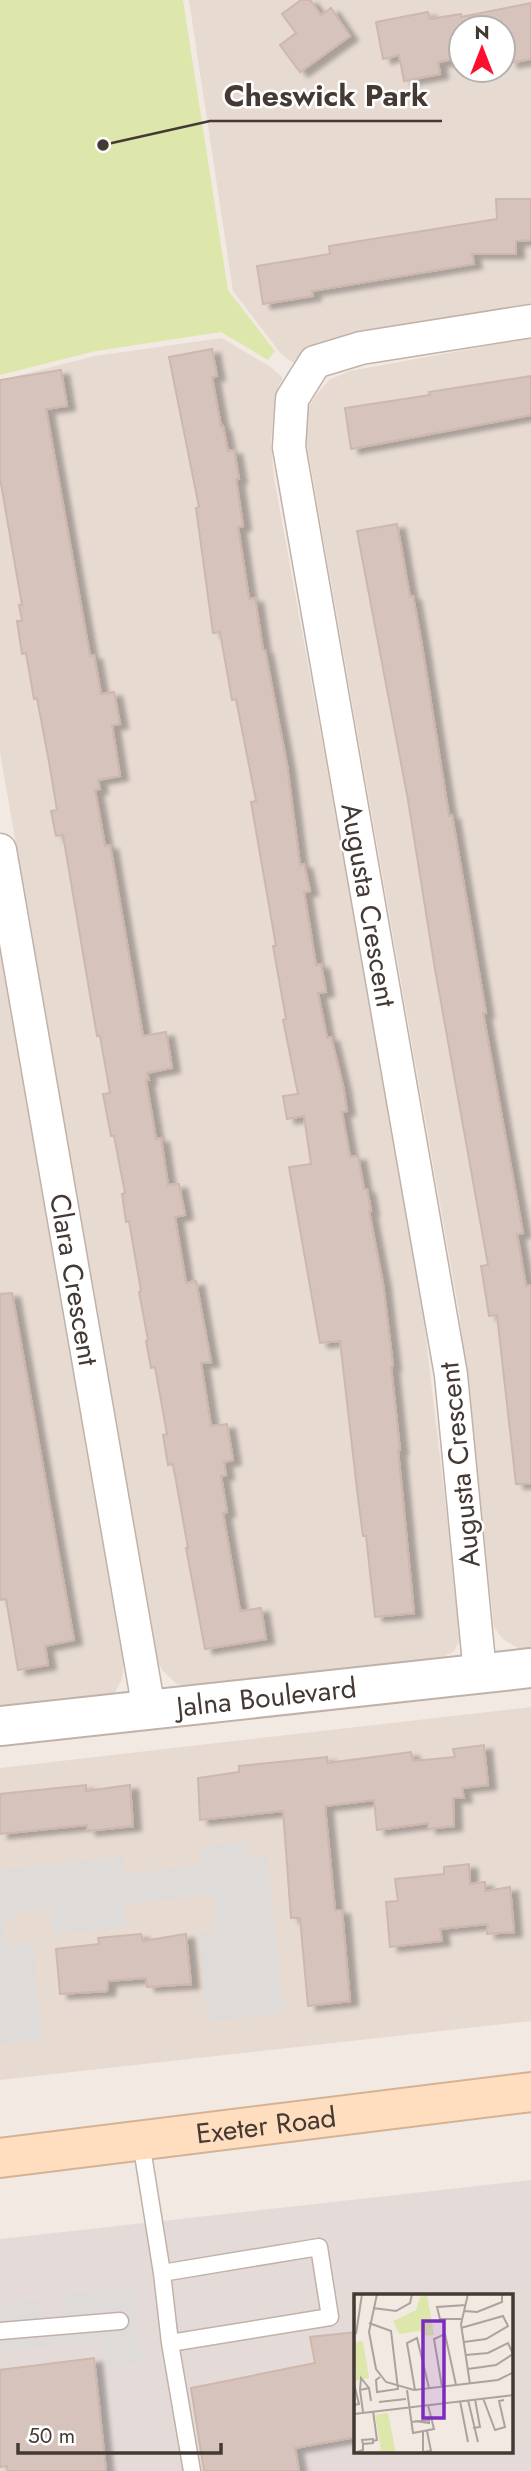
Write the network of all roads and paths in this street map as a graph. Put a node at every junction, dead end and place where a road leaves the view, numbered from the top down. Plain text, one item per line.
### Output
1 (531, 321) edge
2 (0, 850) edge
3 (531, 1668) edge
4 (480, 1674) junction
5 (149, 1710) junction
6 (0, 1726) edge
7 (531, 2092) edge
8 (141, 2142) junction
9 (0, 2158) edge
10 (162, 2273) junction
11 (120, 2321) dead end
12 (0, 2332) edge
13 (170, 2343) junction
14 (192, 2471) edge

1 - 4 street, Augusta Crescent
2 - 5 street, Clara Crescent
3 - 4 street, Jalna Boulevard
4 - 5 street, Jalna Boulevard
5 - 6 street, Jalna Boulevard
7 - 8 main road, Exeter Road
8 - 9 main road, Exeter Road
8 - 10 lane
10 - 13 lane
10 - 13 lane
11 - 12 lane
13 - 14 lane

